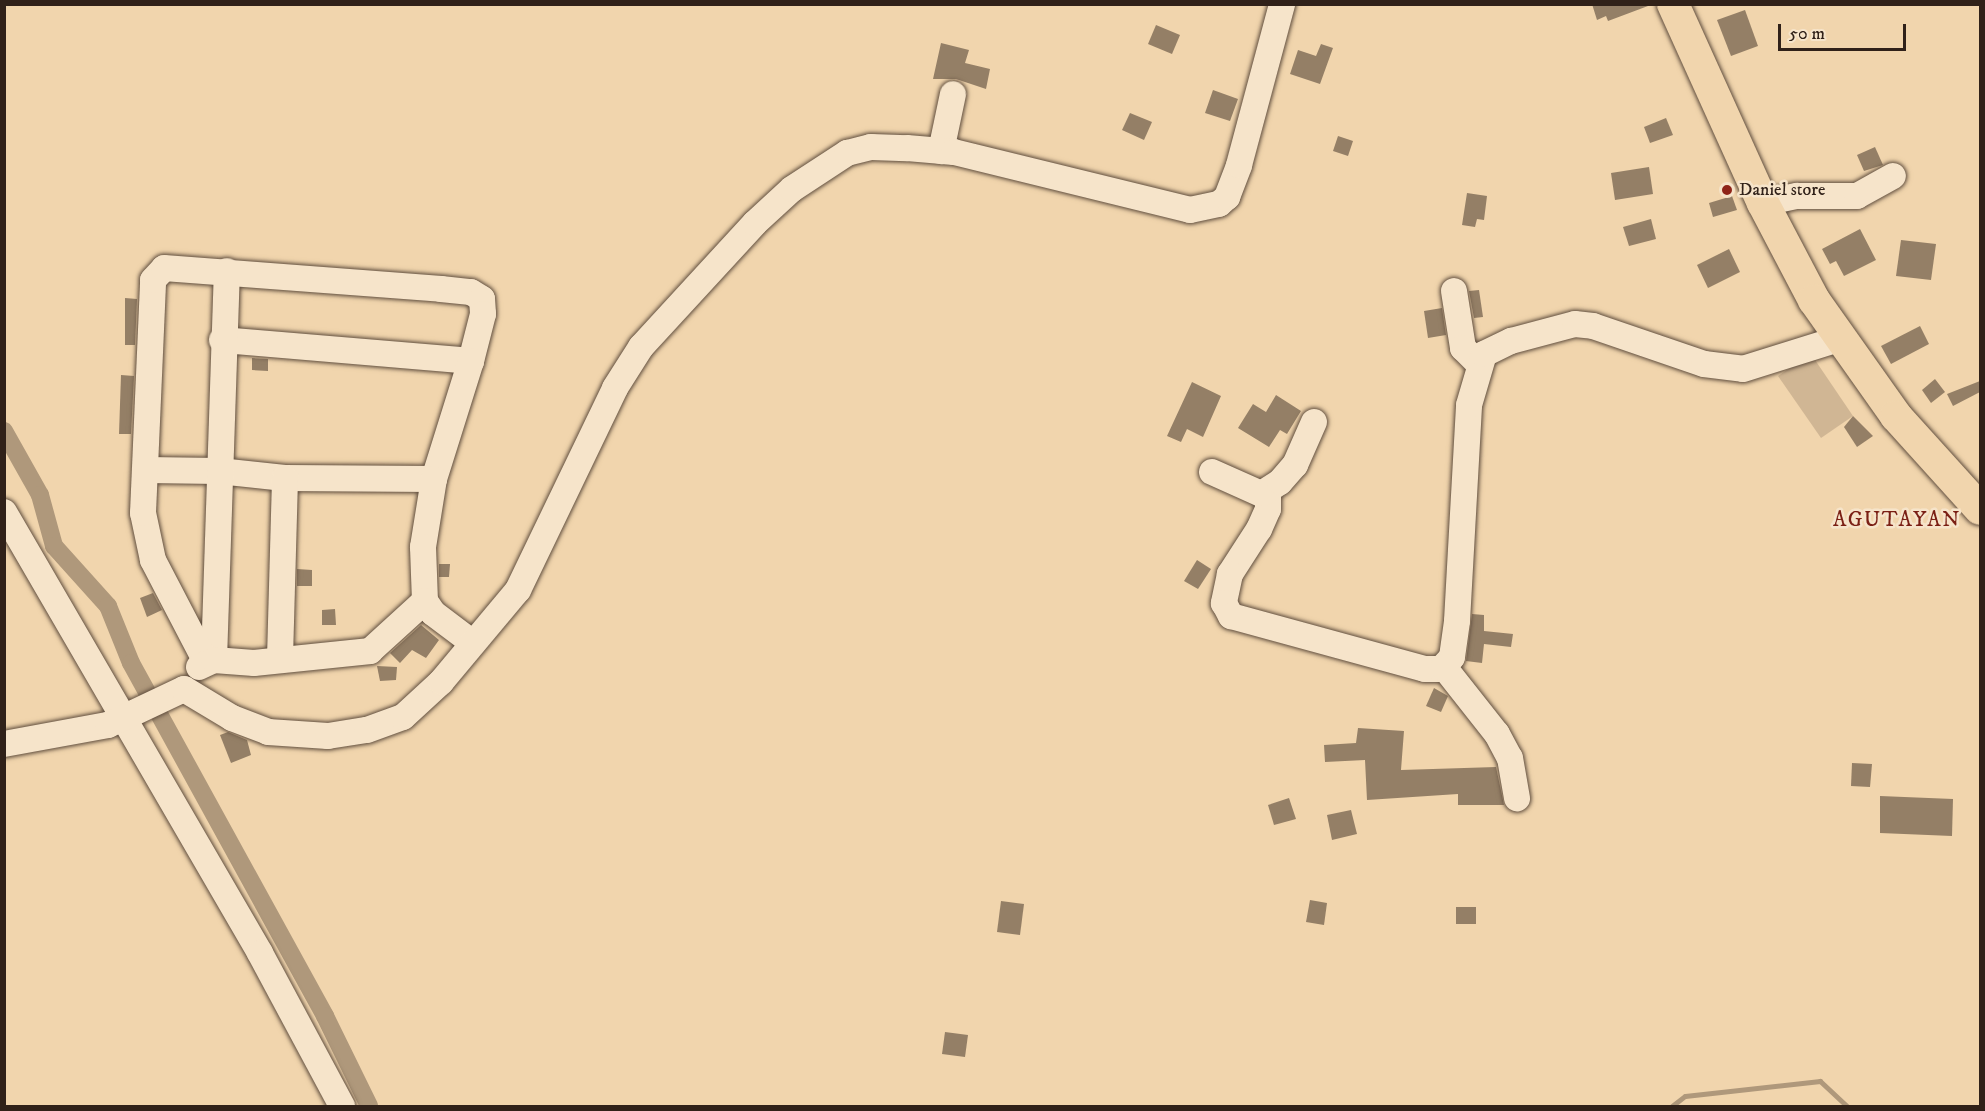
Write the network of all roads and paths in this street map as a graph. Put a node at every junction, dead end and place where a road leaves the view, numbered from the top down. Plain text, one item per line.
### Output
1 (1282, 4) edge
2 (1673, 4) edge
3 (953, 94) dead end
4 (941, 151) junction
5 (1893, 176) dead end
6 (1763, 202) junction
7 (227, 271) junction
8 (1454, 291) dead end
9 (1842, 338) junction
10 (222, 340) junction
11 (471, 362) junction
12 (1479, 364) junction
13 (1314, 422) dead end
14 (146, 470) junction
15 (219, 471) junction
16 (1212, 472) dead end
17 (285, 478) junction
18 (434, 479) junction
19 (1263, 493) junction
20 (1980, 509) edge
21 (4, 513) edge
22 (425, 601) junction
23 (473, 643) junction
24 (280, 658) junction
25 (210, 661) junction
26 (1444, 667) junction
27 (178, 692) junction
28 (133, 714) junction
29 (4, 744) edge
30 (1517, 798) dead end
31 (342, 1107) edge

1 - 4 street
2 - 6 main road
3 - 4 street
4 - 23 street
5 - 6 street
6 - 9 main road
7 - 10 street
7 - 11 street
7 - 14 street
8 - 12 street
9 - 12 street
9 - 20 main road
10 - 11 street
10 - 15 street
11 - 18 street
12 - 26 street
13 - 19 street
14 - 15 street
14 - 25 street
15 - 17 street
15 - 25 street
16 - 19 street
17 - 18 street
17 - 24 street
18 - 22 street
19 - 26 street
21 - 28 street
22 - 23 street
22 - 24 street
23 - 27 street
24 - 25 street
25 - 27 street
26 - 30 street
27 - 28 street
28 - 29 street
28 - 31 street

